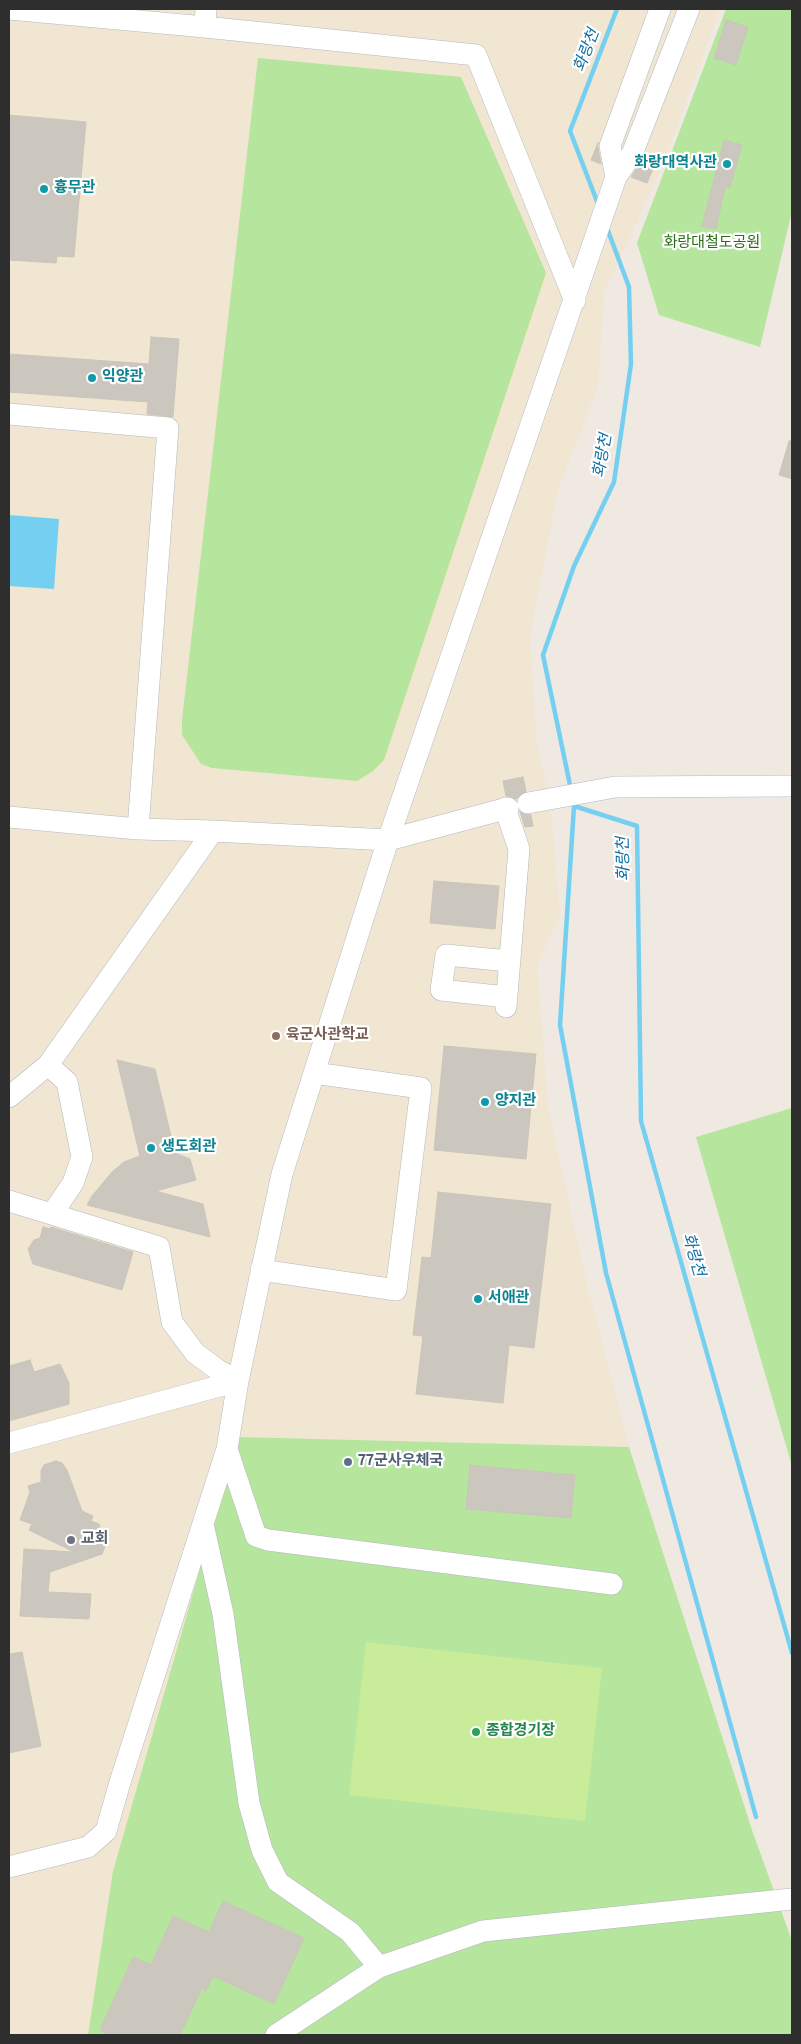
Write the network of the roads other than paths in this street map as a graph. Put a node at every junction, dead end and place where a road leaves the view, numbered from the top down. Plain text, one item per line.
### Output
1 (9, 9) edge
2 (660, 9) edge
3 (688, 9) edge
4 (205, 18) edge
5 (616, 176) junction
6 (575, 301) junction
7 (9, 414) edge
8 (792, 786) edge
9 (518, 805) junction
10 (9, 817) edge
11 (138, 829) junction
12 (213, 830) junction
13 (388, 840) junction
14 (509, 961) junction
15 (48, 1065) junction
16 (314, 1073) junction
17 (9, 1097) edge
18 (9, 1201) edge
19 (52, 1214) junction
20 (261, 1270) junction
21 (238, 1381) junction
22 (9, 1443) edge
23 (227, 1449) junction
24 (203, 1524) junction
25 (612, 1584) dead end
26 (9, 1867) edge
27 (792, 1899) edge
28 (379, 1968) junction
29 (276, 2035) edge

1 - 4 street
2 - 5 street
3 - 5 street
4 - 6 street
5 - 6 street
6 - 13 street
7 - 11 street
8 - 9 street
9 - 13 street
9 - 14 street
10 - 11 street
11 - 12 street
12 - 13 street
12 - 15 street
13 - 16 street
14 - 14 street
15 - 17 street
15 - 19 street
16 - 20 street
16 - 20 street
18 - 19 street
19 - 21 street
20 - 21 street
21 - 22 street
21 - 23 street
23 - 24 street
23 - 25 street
24 - 26 street
24 - 28 street
27 - 28 street
28 - 29 street

